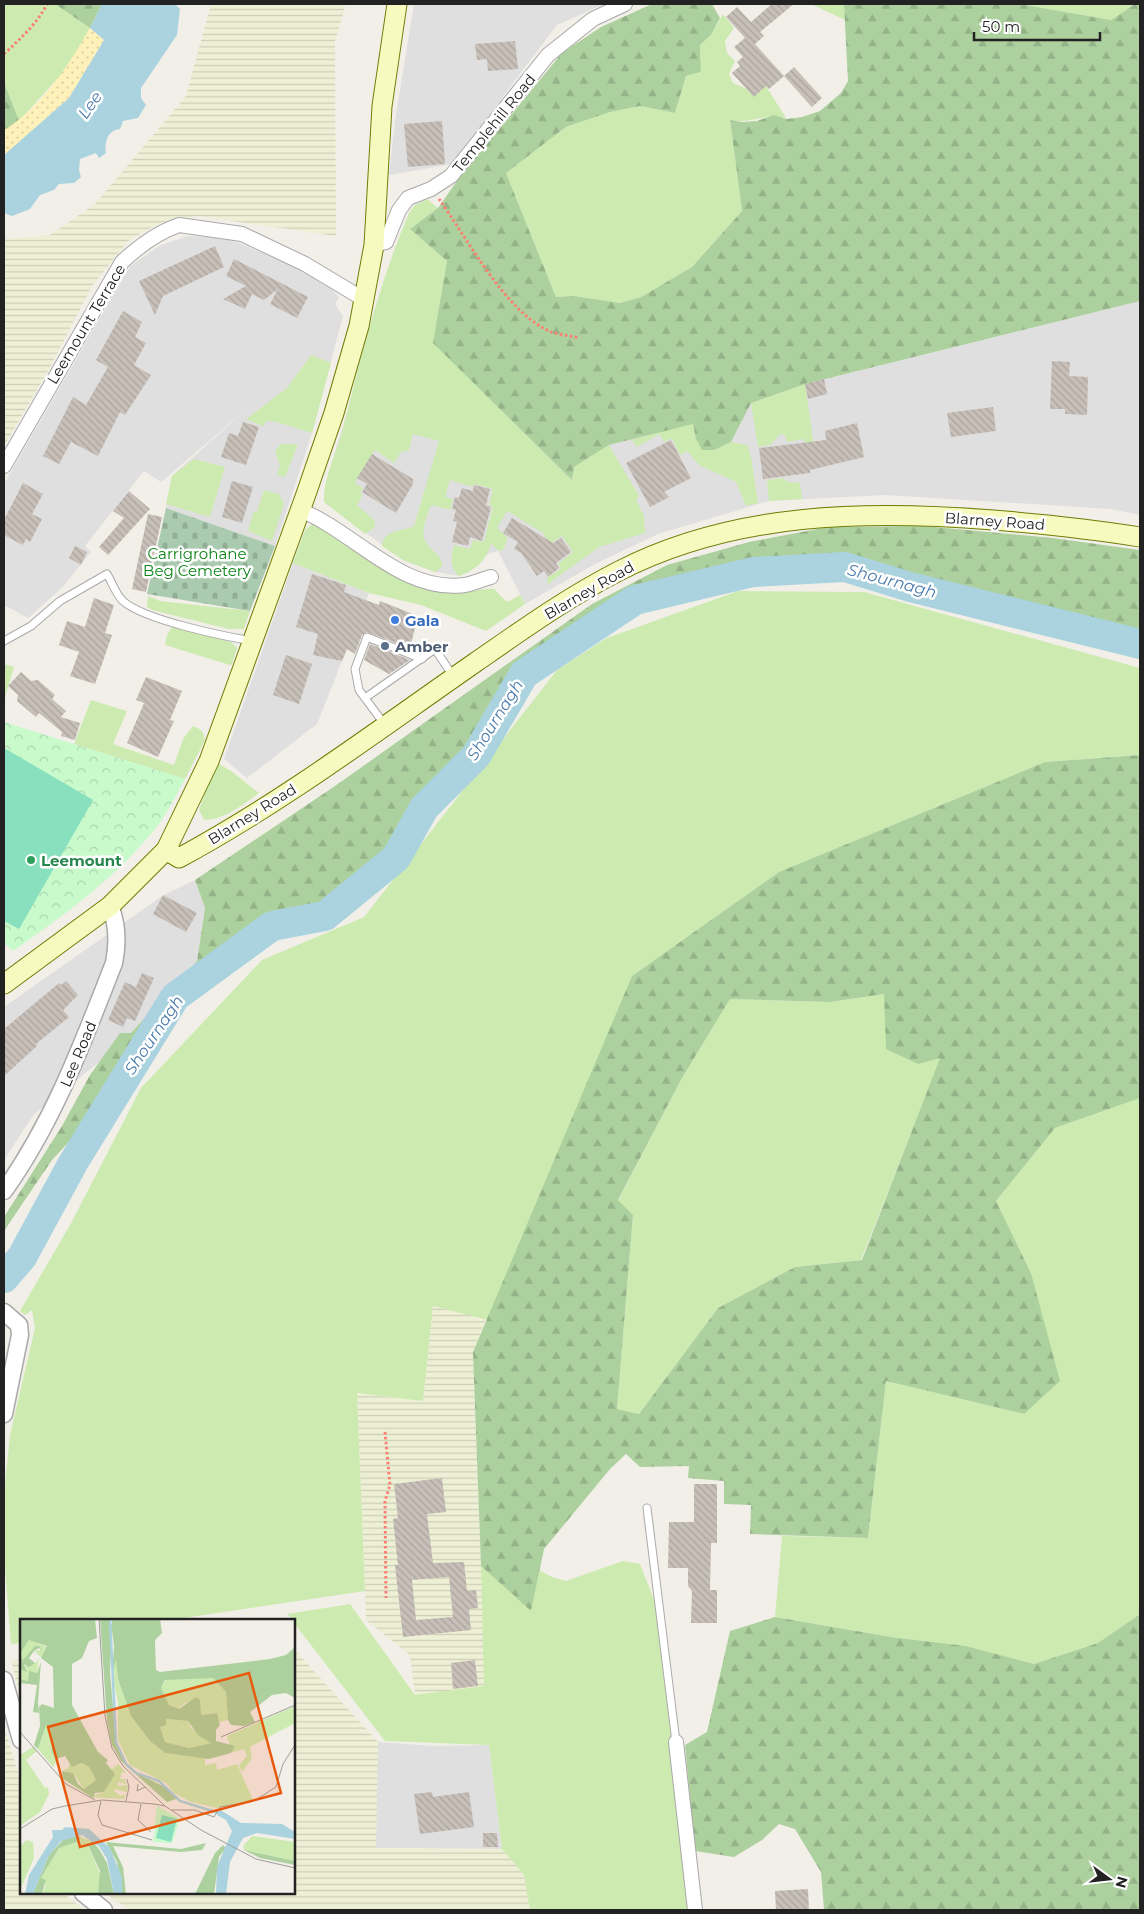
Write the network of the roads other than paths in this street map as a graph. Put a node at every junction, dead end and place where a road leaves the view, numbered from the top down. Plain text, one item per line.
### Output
1 (397, 4) edge
2 (624, 4) edge
3 (374, 244) junction
4 (365, 300) junction
5 (4, 466) edge
6 (300, 510) junction
7 (1140, 537) edge
8 (491, 577) dead end
9 (254, 641) junction
10 (4, 642) edge
11 (422, 658) junction
12 (454, 678) junction
13 (365, 698) junction
14 (386, 726) junction
15 (166, 850) junction
16 (110, 906) junction
17 (4, 984) edge
18 (4, 1191) edge
19 (6, 1314) edge
20 (4, 1414) edge
21 (647, 1508) dead end
22 (4, 1680) edge
23 (20, 1736) edge
24 (676, 1742) joint
25 (84, 1894) edge
26 (104, 1910) edge
27 (695, 1910) edge

1 - 3 main road
2 - 3 street, Templehill Road
3 - 4 main road
4 - 5 street, Leemount Terrace
4 - 6 main road
6 - 8 street
6 - 9 main road
7 - 12 main road, Blarney Road
9 - 10 lane
9 - 15 main road
11 - 12 lane
11 - 13 lane
11 - 13 lane
12 - 14 main road, Blarney Road
13 - 14 lane
14 - 15 main road, Blarney Road
15 - 16 main road
16 - 17 main road
16 - 18 street, Lee Road
19 - 20 street
21 - 24 lane
22 - 23 street
24 - 27 street
25 - 26 street

